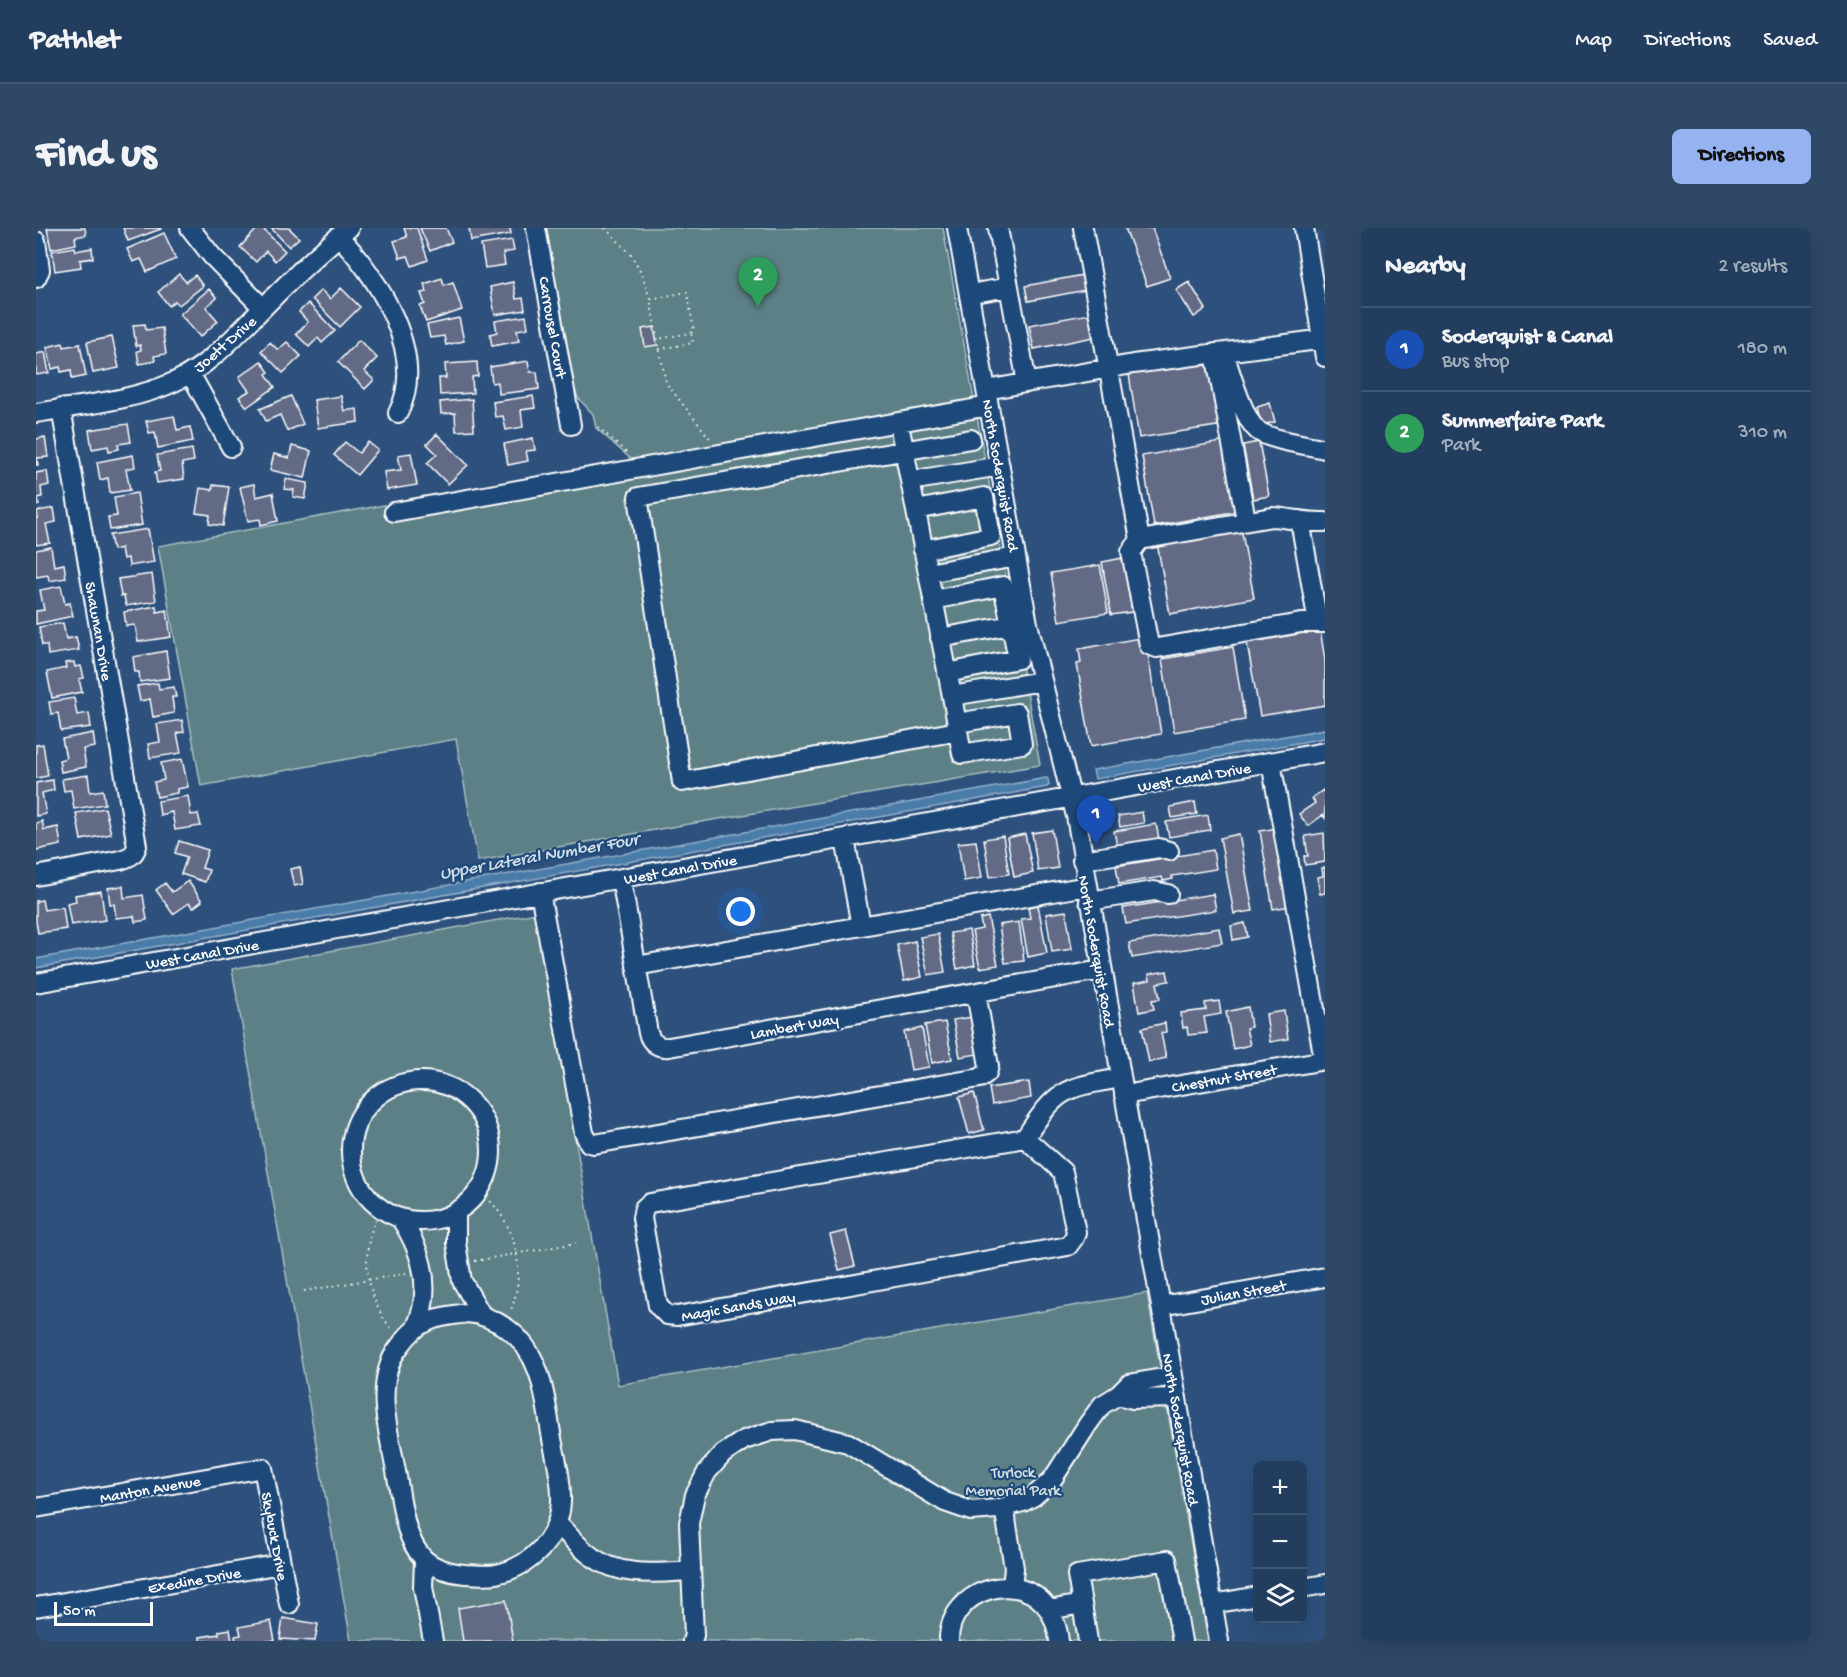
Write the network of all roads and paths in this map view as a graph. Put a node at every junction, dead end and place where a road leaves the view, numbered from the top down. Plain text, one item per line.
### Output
1 (190, 228) edge
2 (536, 228) edge
3 (605, 228) edge
4 (957, 228) edge
5 (998, 228) edge
6 (1083, 228) edge
7 (1304, 228) edge
8 (344, 232) edge
9 (36, 241) edge
10 (36, 278) edge
11 (1009, 287) junction
12 (969, 294) junction
13 (650, 299) junction
14 (263, 308) junction
15 (691, 333) junction
16 (657, 339) junction
17 (1324, 345) edge
18 (659, 350) junction
19 (1219, 352) junction
20 (1109, 368) junction
21 (190, 374) junction
22 (1027, 383) junction
23 (988, 398) junction
24 (62, 408) junction
25 (36, 413) edge
26 (398, 413) dead end
27 (571, 425) dead end
28 (971, 439) dead end
29 (903, 442) junction
30 (715, 444) dead end
31 (231, 447) dead end
32 (1325, 449) edge
33 (1000, 466) junction
34 (633, 469) junction
35 (910, 481) junction
36 (638, 497) junction
37 (916, 510) junction
38 (394, 512) dead end
39 (1246, 520) junction
40 (1300, 520) junction
41 (1325, 522) edge
42 (1140, 540) junction
43 (923, 550) junction
44 (1016, 557) junction
45 (928, 573) junction
46 (933, 600) junction
47 (1322, 623) edge
48 (1011, 626) junction
49 (940, 638) junction
50 (947, 673) junction
51 (1042, 681) junction
52 (951, 696) junction
53 (1325, 752) edge
54 (1271, 762) junction
55 (1072, 798) junction
56 (845, 839) junction
57 (1169, 851) dead end
58 (1083, 860) junction
59 (36, 876) edge
60 (621, 878) junction
61 (540, 892) junction
62 (1088, 893) junction
63 (1168, 894) dead end
64 (861, 926) junction
65 (636, 966) junction
66 (1101, 970) junction
67 (36, 983) edge
68 (976, 993) junction
69 (1324, 1060) edge
70 (1122, 1086) junction
71 (1025, 1138) junction
72 (486, 1197) dead end
73 (456, 1212) junction
74 (400, 1218) junction
75 (376, 1219) dead end
76 (576, 1243) dead end
77 (516, 1254) junction
78 (473, 1261) dead end
79 (409, 1273) dead end
80 (1325, 1277) edge
81 (369, 1280) junction
82 (304, 1291) dead end
83 (1161, 1306) junction
84 (481, 1314) junction
85 (508, 1317) dead end
86 (416, 1327) junction
87 (397, 1334) dead end
88 (1173, 1376) junction
89 (1118, 1395) junction
90 (1177, 1398) junction
91 (263, 1467) joint
92 (1004, 1507) junction
93 (36, 1508) edge
94 (558, 1523) junction
95 (424, 1560) junction
96 (281, 1564) junction
97 (691, 1571) junction
98 (1325, 1584) edge
99 (1012, 1587) junction
100 (1307, 1587) edge
101 (1253, 1597) edge
102 (289, 1604) dead end
103 (1082, 1604) junction
104 (1213, 1604) junction
105 (36, 1607) edge
106 (1049, 1610) junction
107 (433, 1641) edge
108 (692, 1641) edge
109 (949, 1641) edge
110 (1059, 1641) edge
111 (1088, 1641) edge
112 (1182, 1641) edge
113 (1219, 1641) edge

1 - 14 street
2 - 27 street, Carrousel Court
3 - 13 path
4 - 12 street, North Soderquist Road
5 - 11 street
6 - 20 street
7 - 17 street
8 - 14 street, Joett Drive
8 - 26 street
9 - 10 street
11 - 12 street
11 - 22 street
12 - 23 street, North Soderquist Road
13 - 15 path
13 - 16 path
14 - 21 street, Joett Drive
15 - 16 path
15 - 18 path
16 - 18 path
17 - 19 street
18 - 30 path
19 - 20 street
19 - 32 street
19 - 39 street
20 - 22 street
20 - 42 street
21 - 24 street, Joett Drive
21 - 31 street
22 - 23 street
23 - 33 street, North Soderquist Road
23 - 34 street
24 - 25 street, Joett Drive
24 - 59 street, Shawnan Drive
28 - 29 street
29 - 35 street
29 - 36 street
33 - 35 street
33 - 44 street, North Soderquist Road
34 - 36 street
34 - 38 street
35 - 37 street
36 - 52 street
37 - 43 street
37 - 43 street
39 - 40 street
39 - 42 street
40 - 41 street
40 - 47 street
42 - 47 street
43 - 45 street
44 - 45 street
44 - 51 street, North Soderquist Road
45 - 46 street
46 - 48 street
46 - 49 street
48 - 49 street
48 - 50 street
49 - 50 street
50 - 52 street
51 - 52 street
51 - 55 street, North Soderquist Road
53 - 54 street, West Canal Drive
54 - 55 street, West Canal Drive
54 - 69 street
55 - 56 street, West Canal Drive
55 - 58 street, North Soderquist Road
56 - 60 street, West Canal Drive
56 - 64 street
57 - 58 street
58 - 62 street, North Soderquist Road
60 - 61 street, West Canal Drive
60 - 65 street, Lambert Way
61 - 67 street, West Canal Drive
61 - 68 street
62 - 63 street
62 - 64 street
62 - 66 street, North Soderquist Road
64 - 65 street
65 - 68 street, Lambert Way
66 - 68 street, Lambert Way
66 - 70 street, North Soderquist Road
69 - 70 street, Chestnut Street
70 - 71 street
70 - 83 street, North Soderquist Road
71 - 71 street, Magic Sands Way
72 - 77 path
73 - 74 street
73 - 74 street
73 - 84 street
74 - 86 street
75 - 81 path
76 - 77 path
77 - 78 path
77 - 85 path
79 - 81 path
80 - 83 street, Julian Street
81 - 82 path
81 - 87 path
83 - 88 street, North Soderquist Road
84 - 86 street
84 - 94 street
86 - 95 street
88 - 89 street
88 - 90 street, North Soderquist Road
89 - 90 street
89 - 92 street
90 - 104 street, North Soderquist Road
91 - 93 street, Manton Avenue
91 - 96 street, Skybuck Drive
92 - 97 street
92 - 99 street
94 - 95 street
94 - 97 street
95 - 107 street
96 - 102 street, Skybuck Drive
96 - 105 street, Exedine Drive
97 - 108 street
98 - 100 street
99 - 106 street
99 - 109 street
101 - 104 street
103 - 106 street
103 - 111 street
103 - 112 street
104 - 113 street, North Soderquist Road
106 - 110 street

